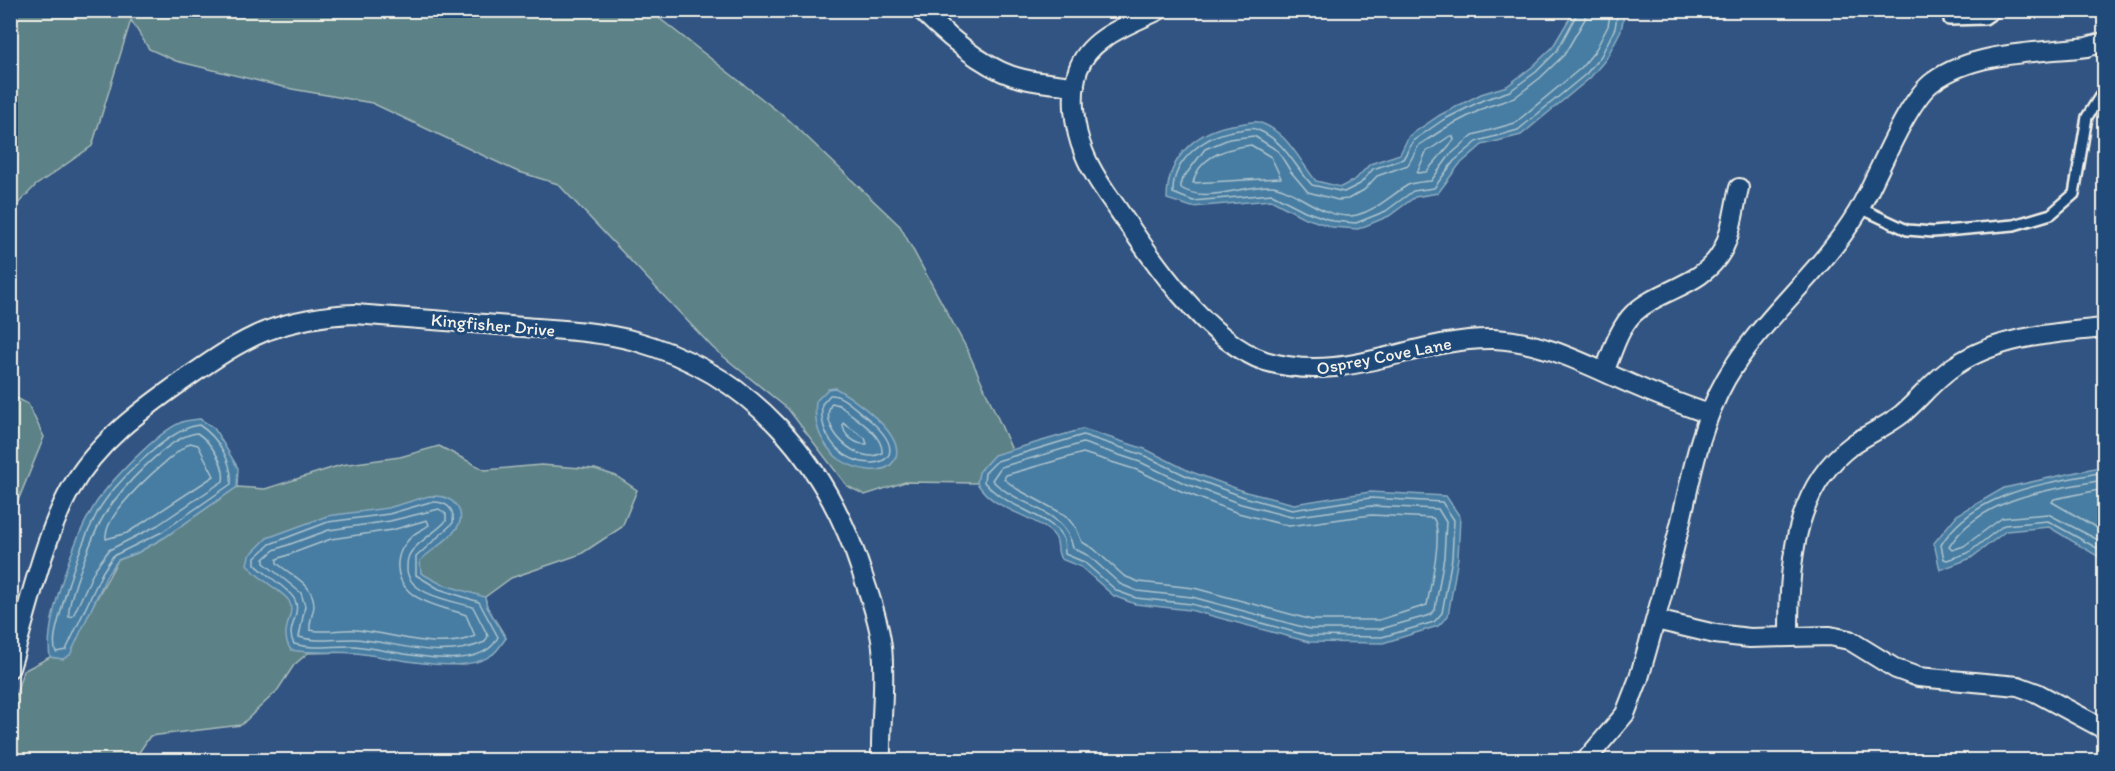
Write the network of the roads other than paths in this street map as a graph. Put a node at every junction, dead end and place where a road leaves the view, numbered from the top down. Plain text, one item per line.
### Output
1 (921, 10) edge
2 (1159, 10) edge
3 (1998, 10) edge
4 (1949, 20) dead end
5 (2104, 42) edge
6 (1075, 86) junction
7 (2104, 90) edge
8 (1739, 188) dead end
9 (1860, 208) junction
10 (2104, 328) edge
11 (1604, 372) junction
12 (1709, 414) junction
13 (1656, 620) junction
14 (1789, 636) junction
15 (10, 668) edge
16 (2104, 729) edge
17 (881, 760) edge
18 (1586, 760) edge

1 - 6 street
2 - 6 street, Osprey Cove Lane
3 - 4 lane
5 - 9 street
6 - 11 street, Osprey Cove Lane
7 - 9 lane
8 - 11 street
9 - 12 street
10 - 14 street
11 - 12 street, Osprey Cove Lane
12 - 13 street
13 - 14 street
13 - 18 street
14 - 16 street
15 - 17 street, Kingfisher Drive

